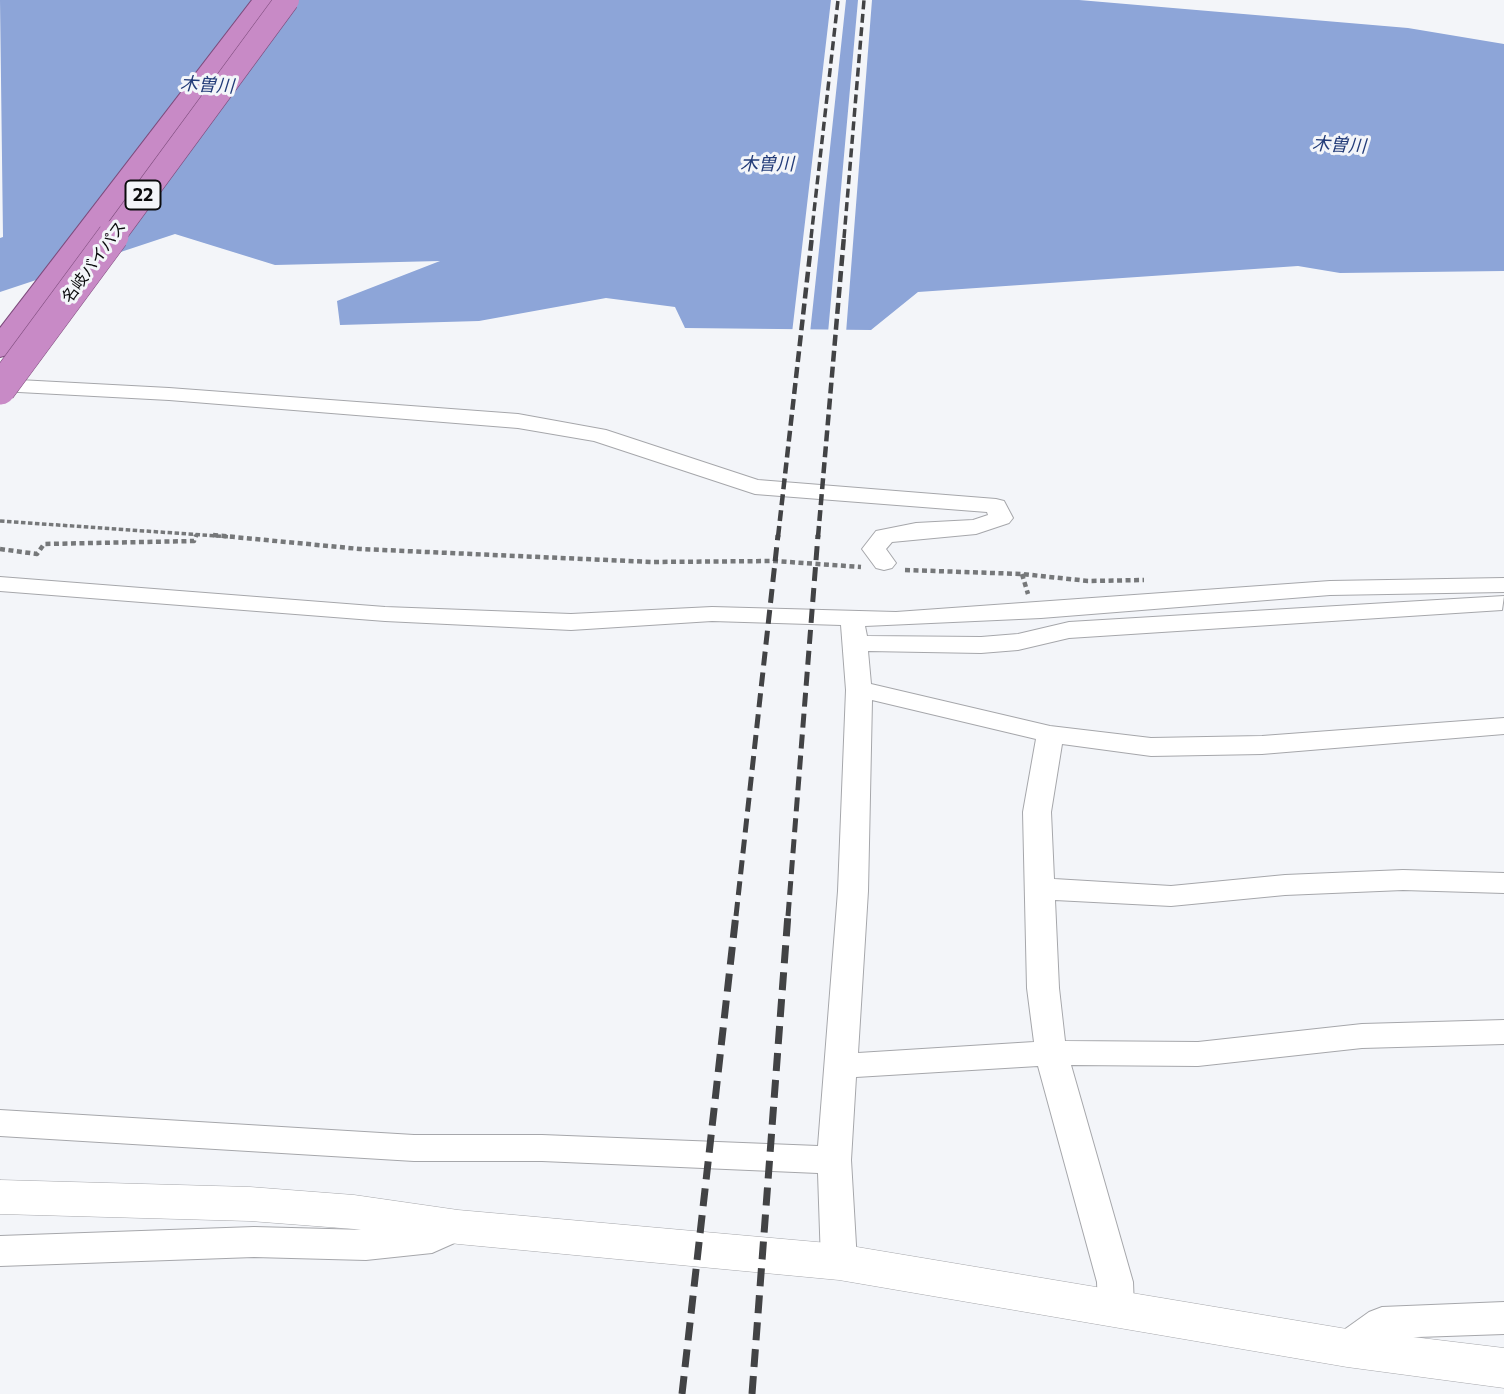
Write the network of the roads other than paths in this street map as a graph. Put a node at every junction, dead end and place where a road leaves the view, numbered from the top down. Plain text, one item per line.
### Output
1 (263, 0) edge
2 (287, 0) edge
3 (0, 348) edge
4 (0, 387) edge
5 (884, 567) road end
6 (0, 584) edge
7 (1504, 585) edge
8 (1504, 603) edge
9 (853, 632) junction
10 (859, 690) junction
11 (1504, 726) edge
12 (1050, 734) junction
13 (1504, 883) edge
14 (1042, 889) junction
15 (1504, 1032) edge
16 (1051, 1053) junction
17 (843, 1066) junction
18 (0, 1123) edge
19 (834, 1160) junction
20 (0, 1197) edge
21 (458, 1227) junction
22 (0, 1251) edge
23 (839, 1262) junction
24 (1116, 1308) junction
25 (1504, 1318) edge
26 (1347, 1348) junction
27 (1437, 1359) junction
28 (1504, 1368) edge
29 (1504, 1384) edge

1 - 3 highway, 名岐バイパス / 22
2 - 4 highway, 名岐バイパス / 22, bridge
4 - 5 street
6 - 9 street
7 - 9 street
8 - 9 street
9 - 10 street
10 - 12 street
10 - 17 street
11 - 12 street
12 - 14 street
13 - 14 street
14 - 16 street
15 - 16 street
16 - 17 street
16 - 24 street
17 - 19 street
18 - 19 street
19 - 23 street
20 - 21 street
21 - 22 street
21 - 23 street
23 - 24 street
24 - 26 street
25 - 26 street
26 - 27 street
27 - 28 street
27 - 29 street

